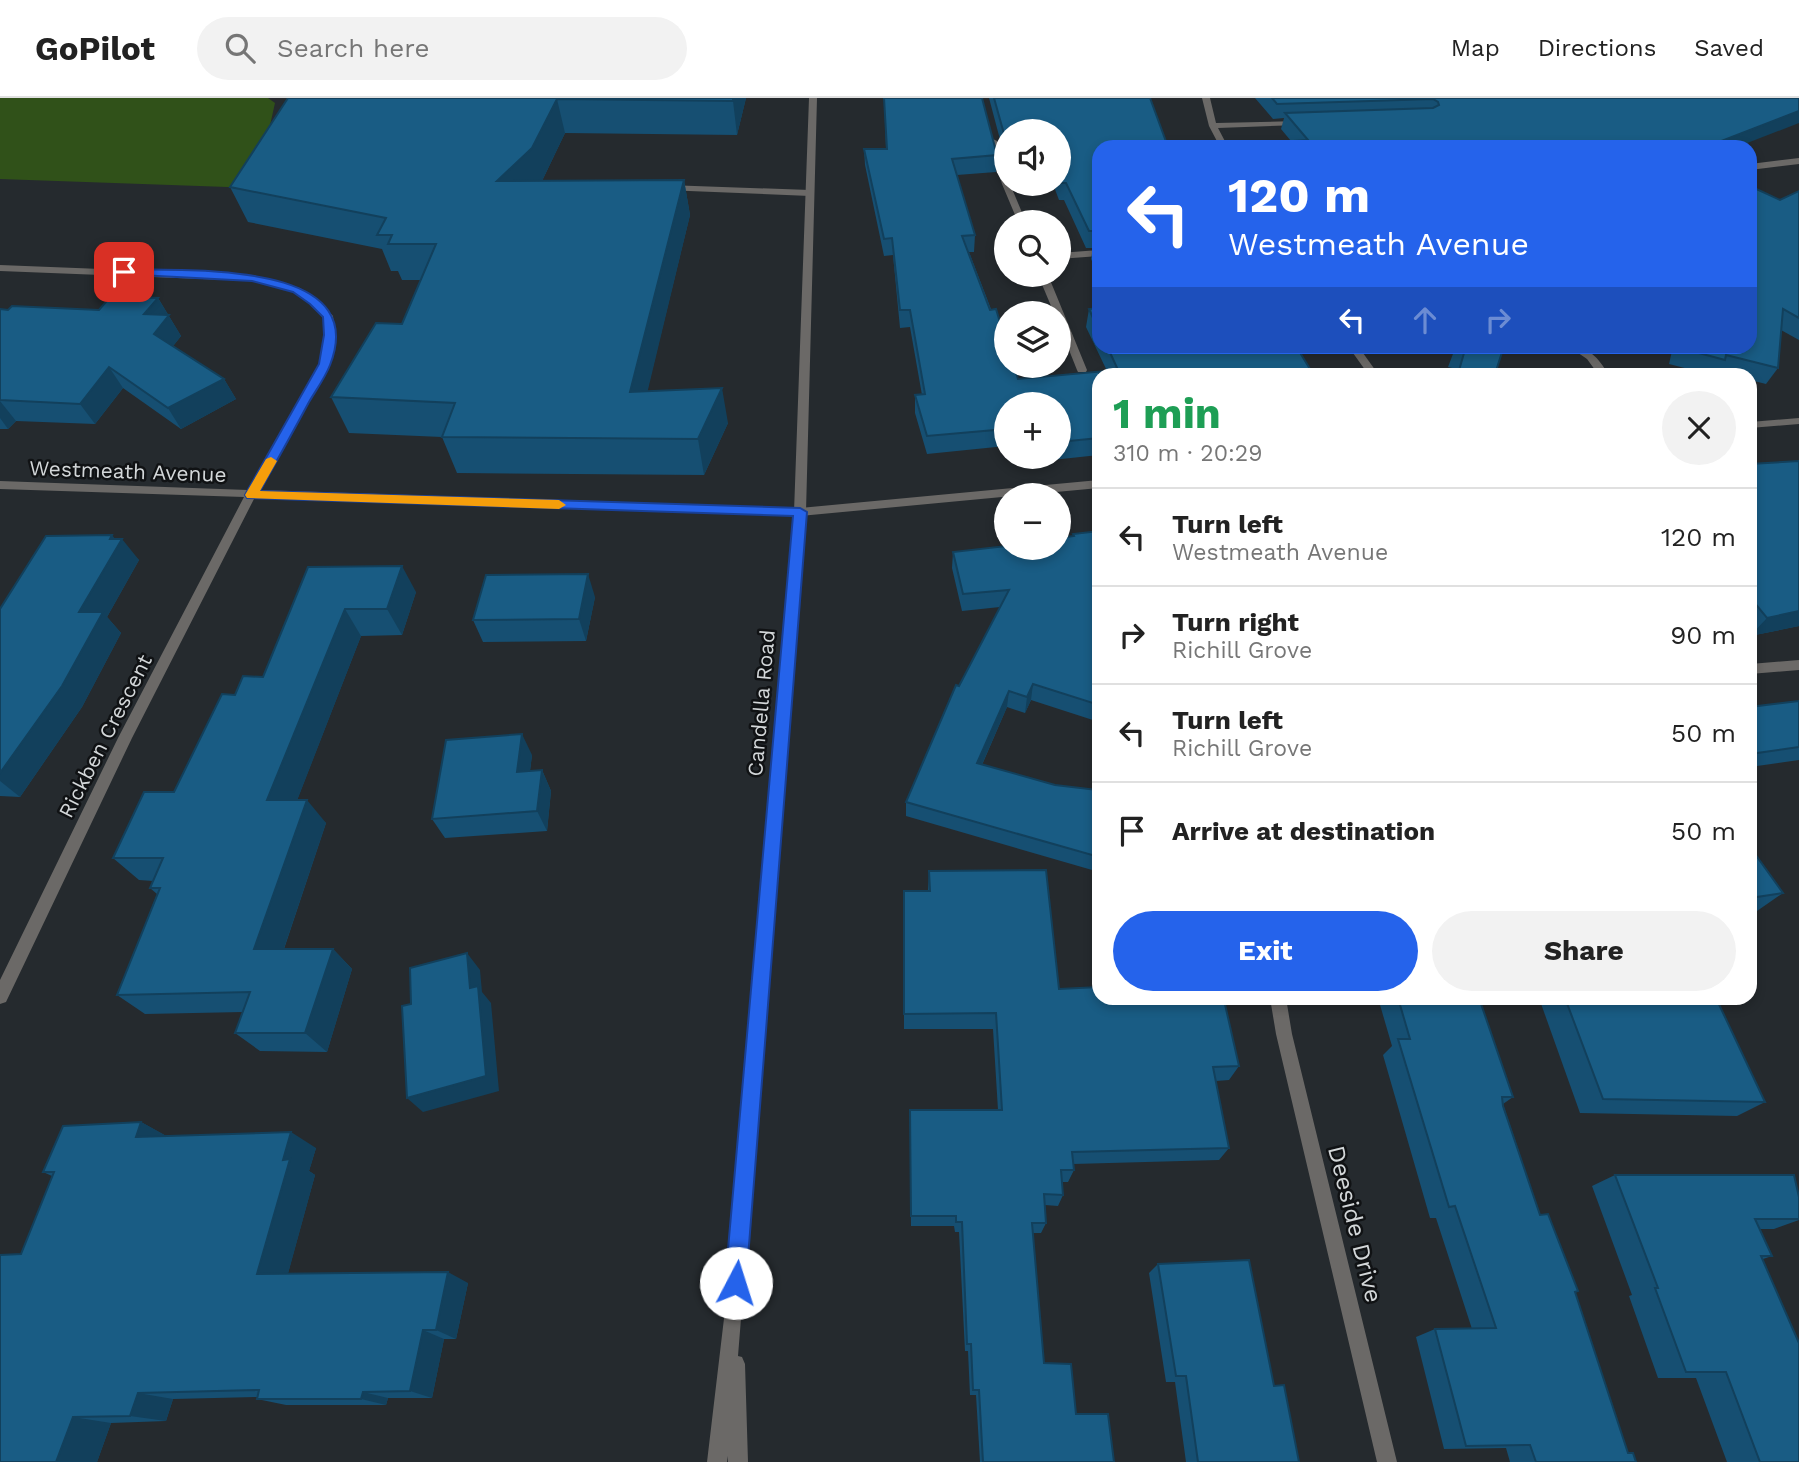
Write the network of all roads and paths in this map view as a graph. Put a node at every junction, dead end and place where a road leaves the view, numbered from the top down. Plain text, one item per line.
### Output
1 (813, 98) edge
2 (1206, 98) edge
3 (1311, 123) edge
4 (989, 125) edge
5 (1213, 126) junction
6 (1220, 140) edge
7 (994, 142) edge
8 (1799, 162) edge
9 (1757, 166) edge
10 (654, 188) edge
11 (810, 193) junction
12 (1092, 254) edge
13 (1071, 255) edge
14 (0, 268) edge
15 (1048, 287) edge
16 (1586, 354) edge
17 (1599, 368) edge
18 (1082, 370) edge
19 (1799, 421) edge
20 (1757, 424) edge
21 (0, 485) edge
22 (1092, 485) edge
23 (251, 495) junction
24 (800, 512) junction
25 (1799, 665) edge
26 (1757, 669) edge
27 (0, 997) edge
28 (1279, 1005) edge
29 (734, 1310) junction
30 (717, 1462) edge
31 (738, 1462) edge
32 (1387, 1462) edge

1 - 11 street, Candella Road
2 - 5 street
3 - 5 street
4 - 7 street
5 - 6 street
8 - 9 street
10 - 11 street
11 - 24 street, Candella Road
12 - 13 street
14 - 23 street, Rickben Crescent
15 - 18 street
16 - 17 street
19 - 20 street
21 - 23 street, Westmeath Avenue
22 - 24 street, Westmeath Avenue
23 - 24 street, Westmeath Avenue
23 - 27 street, Rickben Crescent
24 - 29 street, Candella Road
25 - 26 street
28 - 32 street, Deeside Drive
29 - 30 street, Candella Road
29 - 31 street, Candella Road

